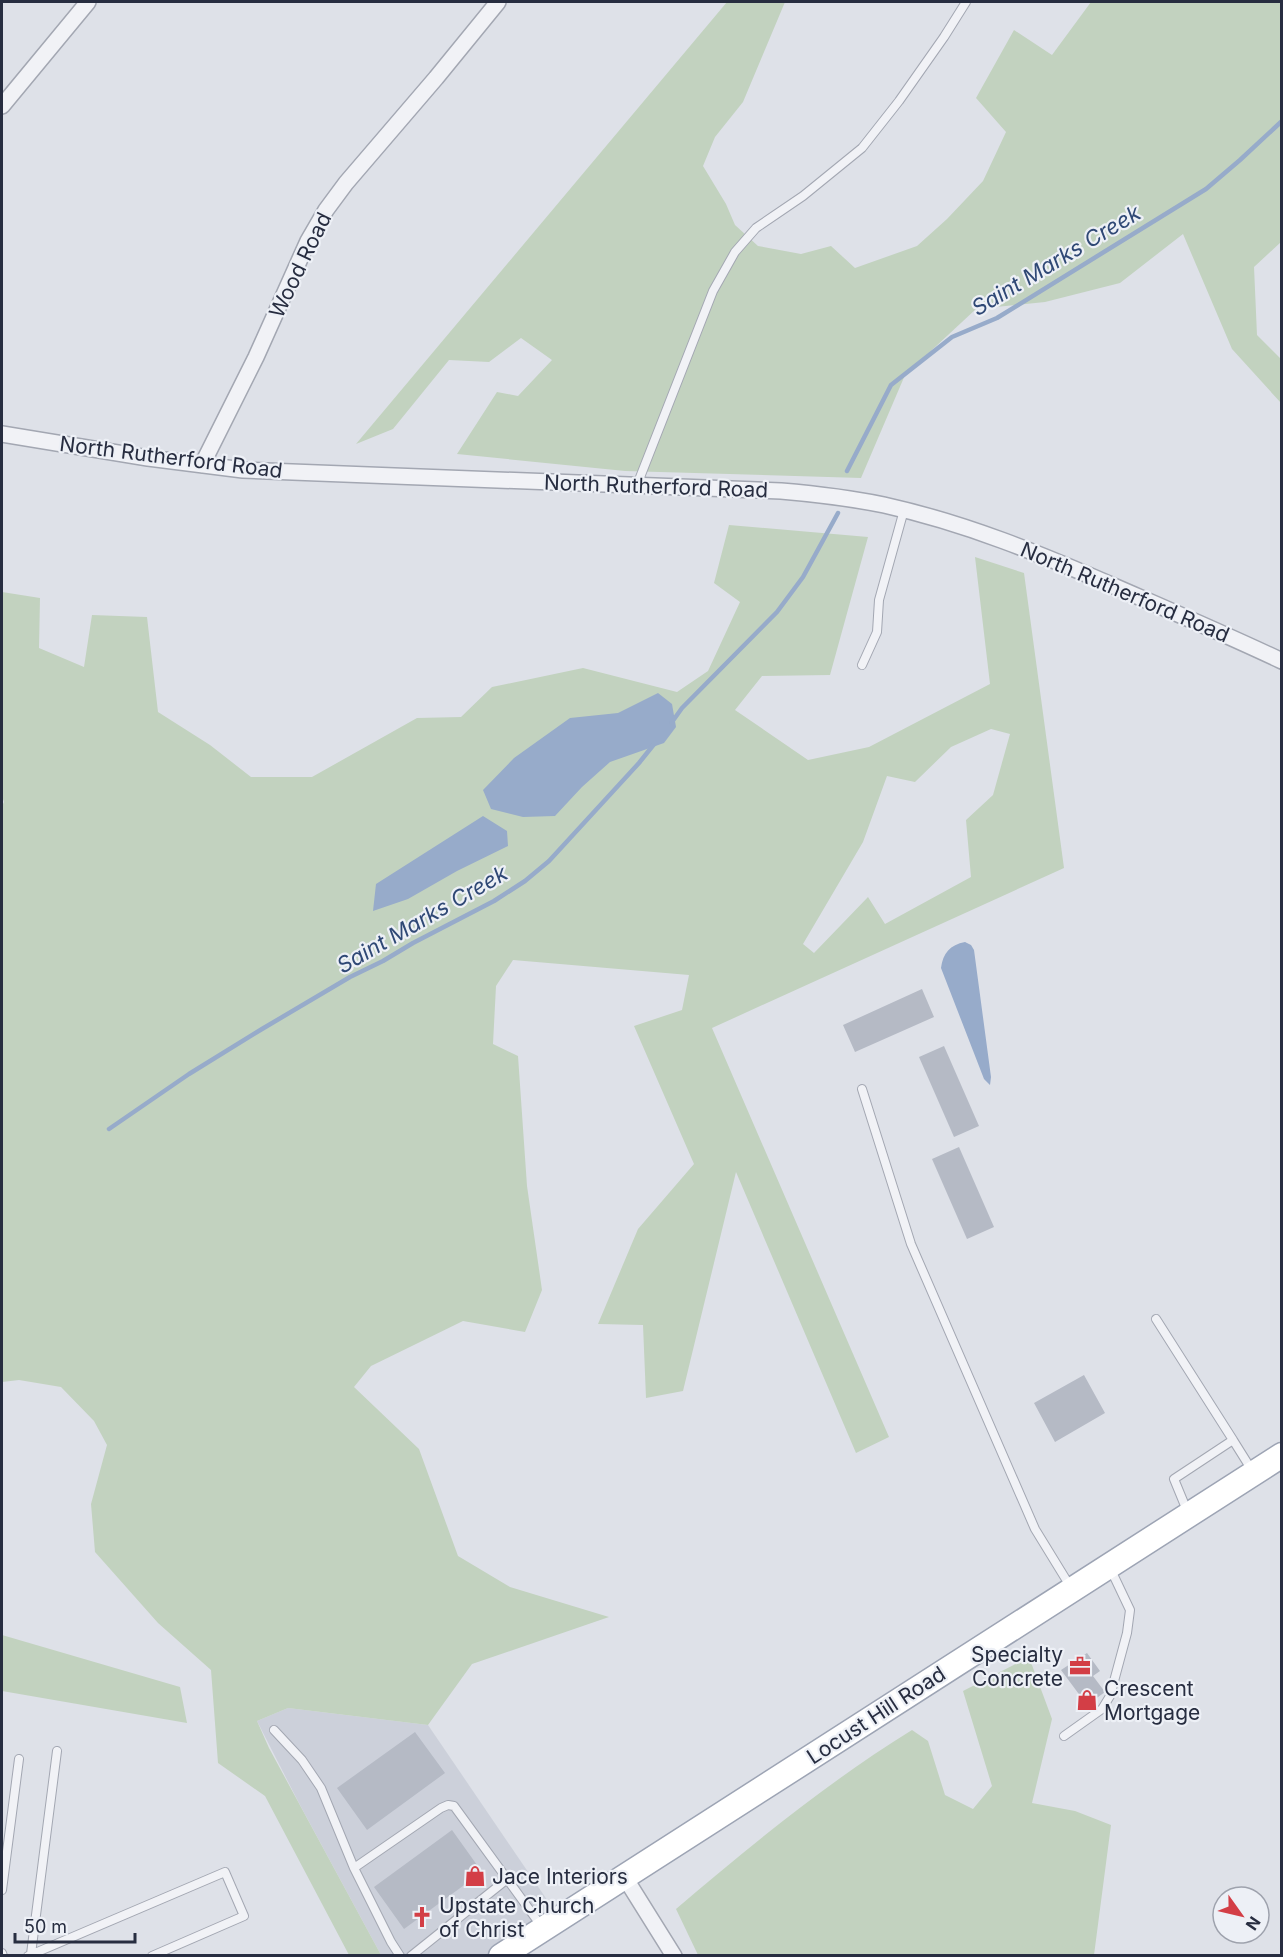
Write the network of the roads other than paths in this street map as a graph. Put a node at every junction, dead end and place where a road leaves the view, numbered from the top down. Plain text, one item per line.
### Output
1 (88, 2) edge
2 (498, 2) edge
3 (966, 2) edge
4 (2, 106) edge
5 (2, 435) edge
6 (202, 465) junction
7 (637, 486) junction
8 (904, 510) junction
9 (1281, 661) edge
10 (862, 664) dead end
11 (862, 1089) dead end
12 (1156, 1319) dead end
13 (1233, 1440) junction
14 (1281, 1455) edge
15 (1254, 1473) junction
16 (1188, 1515) junction
17 (1109, 1566) junction
18 (1073, 1589) junction
19 (274, 1730) dead end
20 (1064, 1736) dead end
21 (57, 1751) dead end
22 (19, 1759) dead end
23 (354, 1868) junction
24 (624, 1876) junction
25 (506, 1880) junction
26 (2, 1890) edge
27 (543, 1929) junction
28 (30, 1955) edge
29 (152, 1956) edge
30 (400, 1956) edge
31 (411, 1956) edge
32 (501, 1956) edge
33 (674, 1956) edge

1 - 4 street
2 - 6 street, Wood Road
3 - 7 lane
5 - 6 street, North Rutherford Road
6 - 7 street, North Rutherford Road
7 - 8 street, North Rutherford Road
8 - 9 street, North Rutherford Road
8 - 10 lane
11 - 18 lane
12 - 13 lane
13 - 15 lane
13 - 16 lane
14 - 15 main road, Locust Hill Road
15 - 16 main road, Locust Hill Road
16 - 17 main road, Locust Hill Road
17 - 18 main road, Locust Hill Road
17 - 20 lane
18 - 24 main road, Locust Hill Road
19 - 23 lane
21 - 28 lane
22 - 26 lane
23 - 25 lane
23 - 30 lane
24 - 27 main road, Locust Hill Road
24 - 33 street
25 - 27 lane
25 - 31 lane
27 - 32 main road, Locust Hill Road
28 - 29 lane

